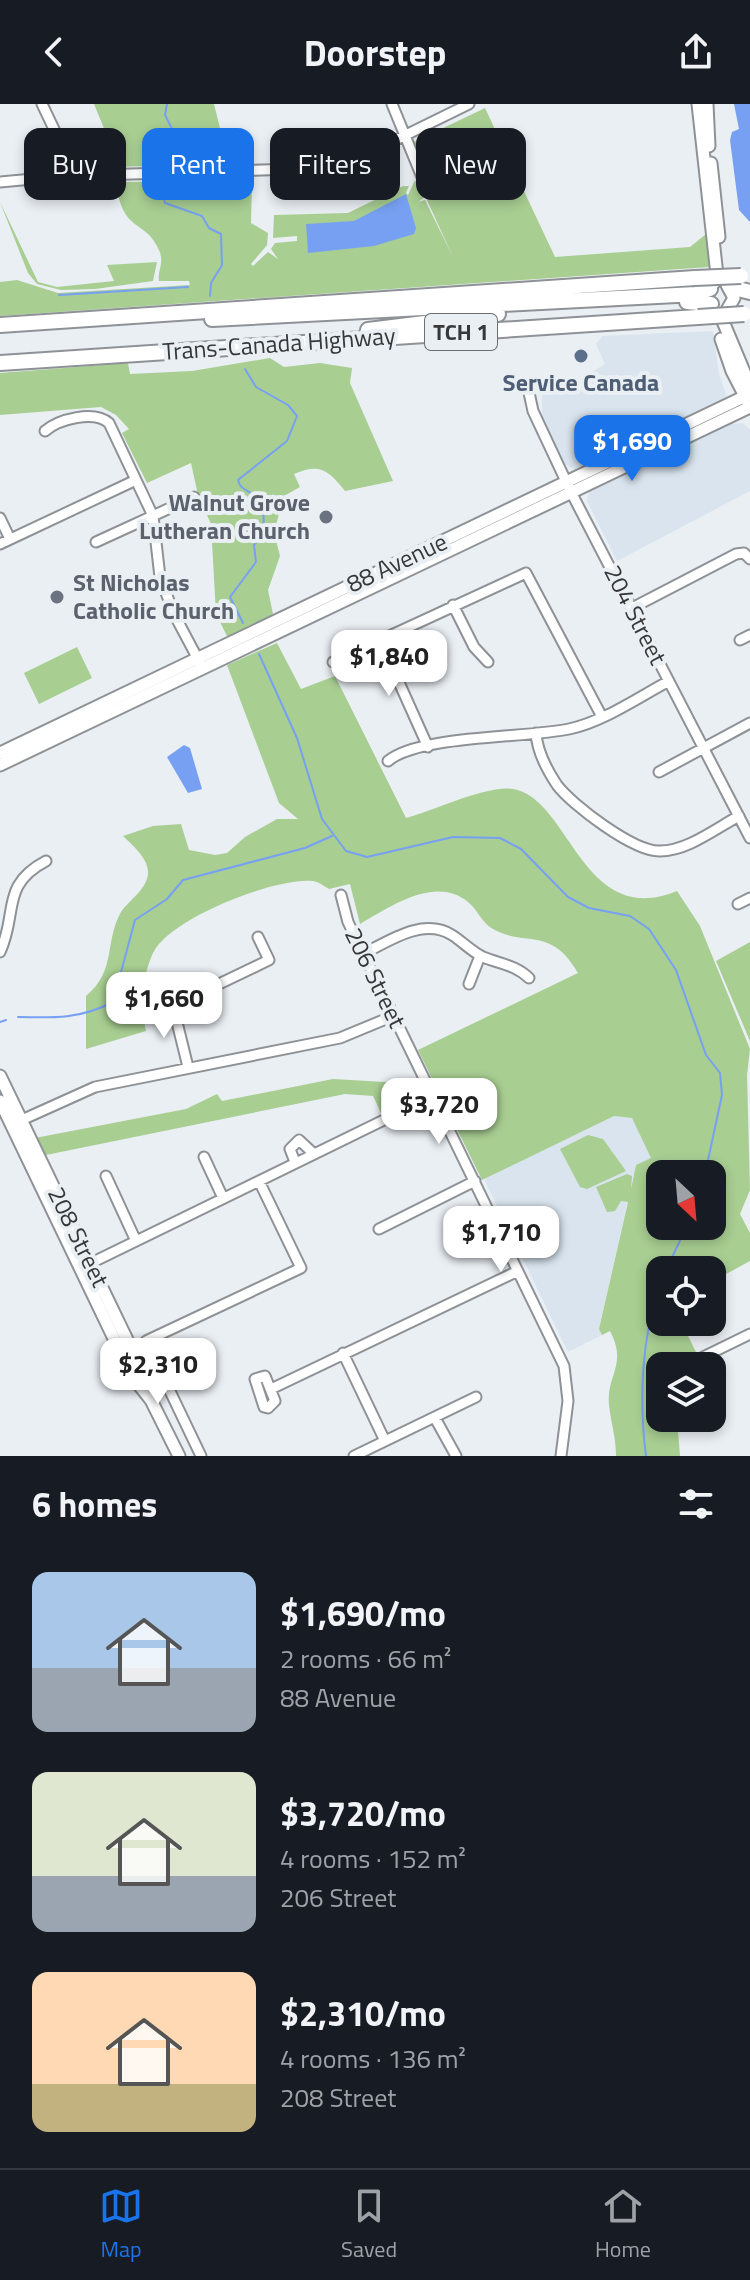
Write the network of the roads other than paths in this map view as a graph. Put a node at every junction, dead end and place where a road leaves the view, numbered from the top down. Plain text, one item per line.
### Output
1 (42, 104) edge
2 (392, 104) edge
3 (469, 104) edge
4 (698, 104) edge
5 (707, 104) edge
6 (53, 128) edge
7 (406, 135) junction
8 (416, 166) edge
9 (126, 174) edge
10 (24, 180) edge
11 (0, 182) edge
12 (745, 276) edge
13 (750, 292) edge
14 (720, 296) junction
15 (750, 299) edge
16 (747, 313) edge
17 (97, 318) junction
18 (0, 325) edge
19 (225, 348) junction
20 (0, 363) edge
21 (528, 388) dead end
22 (749, 398) edge
23 (45, 431) dead end
24 (136, 480) junction
25 (569, 487) junction
26 (194, 497) dead end
27 (153, 516) junction
28 (0, 518) edge
29 (10, 539) junction
30 (96, 542) dead end
31 (0, 544) edge
32 (747, 556) edge
33 (453, 605) junction
34 (632, 608) junction
35 (750, 635) edge
36 (380, 640) junction
37 (740, 640) dead end
38 (333, 662) dead end
39 (488, 662) dead end
40 (200, 663) junction
41 (157, 677) junction
42 (669, 681) junction
43 (109, 714) junction
44 (601, 715) junction
45 (750, 723) edge
46 (536, 733) junction
47 (428, 747) junction
48 (703, 747) junction
49 (0, 753) edge
50 (388, 761) dead end
51 (0, 765) edge
52 (659, 772) dead end
53 (739, 816) junction
54 (750, 838) edge
55 (46, 861) dead end
56 (341, 895) dead end
57 (750, 898) edge
58 (738, 904) dead end
59 (258, 937) dead end
60 (0, 952) edge
61 (363, 954) junction
62 (480, 956) junction
63 (529, 978) dead end
64 (469, 984) dead end
65 (393, 1016) junction
66 (188, 1067) junction
67 (0, 1076) edge
68 (433, 1096) junction
69 (0, 1101) edge
70 (17, 1122) junction
71 (314, 1154) junction
72 (204, 1157) dead end
73 (295, 1162) junction
74 (106, 1176) dead end
75 (259, 1181) junction
76 (475, 1181) junction
77 (223, 1198) junction
78 (379, 1229) dead end
79 (136, 1241) junction
80 (86, 1265) junction
81 (518, 1271) junction
82 (750, 1334) edge
83 (713, 1352) edge
84 (343, 1353) junction
85 (271, 1389) dead end
86 (476, 1397) dead end
87 (435, 1418) junction
88 (385, 1441) junction
89 (179, 1456) edge
90 (201, 1456) edge
91 (354, 1456) edge
92 (456, 1456) edge
93 (561, 1456) edge

1 - 6 street
2 - 7 street
3 - 7 street
4 - 14 main road
5 - 14 main road
7 - 8 street
7 - 9 street
10 - 11 street
12 - 17 highway, Trans-Canada Highway / TCH 1, bridge
13 - 14 highway
14 - 15 highway
14 - 17 highway
14 - 19 highway
14 - 22 main road
16 - 19 highway, Trans-Canada Highway / TCH 1, bridge
17 - 18 highway, Trans-Canada Highway / TCH 1
19 - 20 highway, Trans-Canada Highway / TCH 1
21 - 25 street, 204 Street
22 - 25 main road, 88 Avenue
23 - 24 street
24 - 27 street
24 - 29 street
25 - 34 street, 204 Street
25 - 40 main road, 88 Avenue
26 - 27 street
27 - 30 street
27 - 40 street
28 - 29 street
29 - 31 street
32 - 34 street
33 - 36 street
33 - 39 street
33 - 44 street
34 - 42 street, 204 Street
35 - 37 street
36 - 38 street
36 - 47 street
40 - 41 main road, 88 Avenue
40 - 43 main road, 88 Avenue
41 - 43 main road
41 - 49 main road, 88 Avenue
42 - 44 street
42 - 48 street, 204 Street
43 - 51 main road, 88 Avenue
44 - 46 street
45 - 48 street
46 - 47 street
46 - 53 street
47 - 50 street
48 - 52 street
48 - 53 street, 204 Street
53 - 54 street, 204 Street
55 - 60 street
56 - 61 street, 206 Street
57 - 58 street
59 - 66 street
61 - 62 street
61 - 65 street, 206 Street
62 - 63 street
62 - 64 street
65 - 66 street
65 - 68 street, 206 Street
66 - 70 street
67 - 70 main road, 208 Street
68 - 71 street
68 - 76 street, 206 Street
69 - 70 main road, 208 Street
70 - 80 main road, 208 Street
71 - 73 street
71 - 73 street
72 - 77 street
73 - 75 street
74 - 79 street
75 - 77 street
75 - 90 street
76 - 78 street
76 - 81 street, 206 Street
77 - 79 street
79 - 80 street
80 - 89 main road, 208 Street
81 - 84 street
81 - 93 street, 206 Street
82 - 83 street
84 - 85 street
84 - 88 street
86 - 87 street
87 - 88 street
87 - 92 street
88 - 91 street

